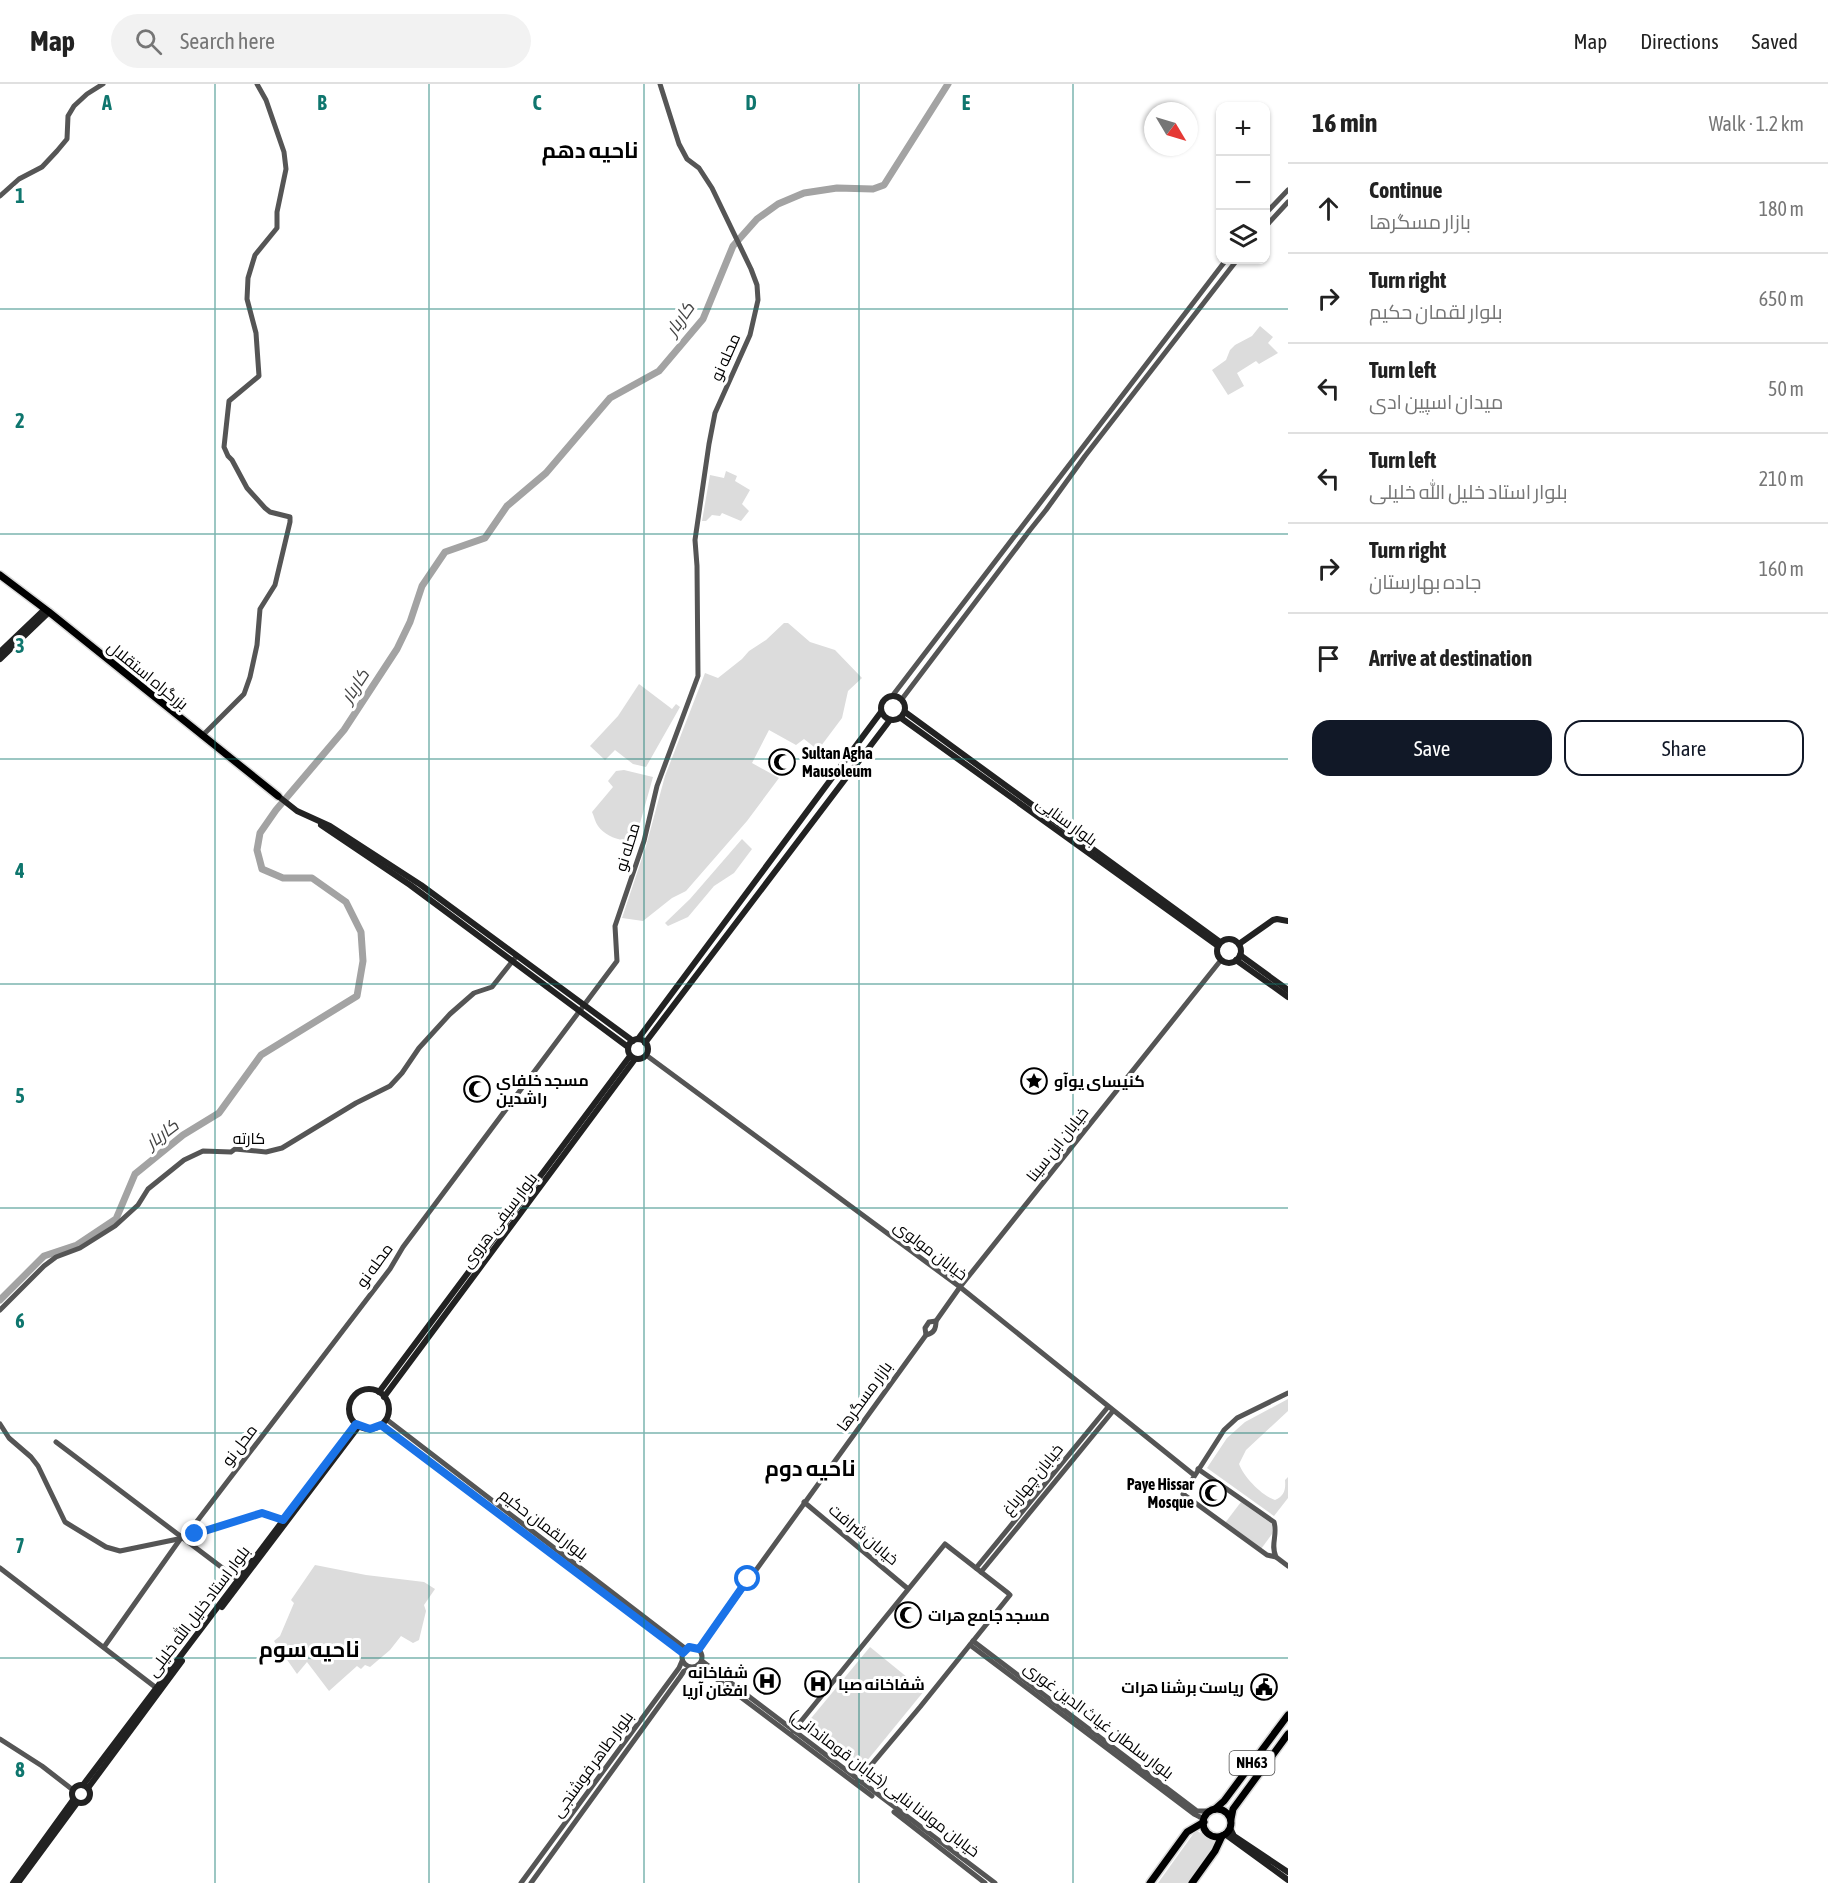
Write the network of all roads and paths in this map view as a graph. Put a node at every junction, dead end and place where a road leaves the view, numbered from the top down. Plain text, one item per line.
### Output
1 (103, 84) edge
2 (258, 84) edge
3 (660, 84) edge
4 (1288, 190) edge
5 (0, 196) edge
6 (1288, 202) edge
7 (1269, 210) edge
8 (1270, 222) edge
9 (1223, 264) edge
10 (1235, 264) edge
11 (0, 575) edge
12 (47, 610) junction
13 (932, 645) junction
14 (939, 650) junction
15 (0, 652) edge
16 (0, 659) edge
17 (893, 695) junction
18 (902, 699) junction
19 (881, 712) junction
20 (903, 715) junction
21 (890, 720) junction
22 (202, 736) junction
23 (278, 796) joint
24 (805, 814) junction
25 (814, 820) junction
26 (1288, 921) edge
27 (716, 934) junction
28 (723, 940) junction
29 (1219, 944) junction
30 (1239, 944) junction
31 (515, 958) junction
32 (1238, 958) junction
33 (1221, 960) junction
34 (1288, 990) edge
35 (1288, 997) edge
36 (583, 1008) junction
37 (633, 1042) junction
38 (645, 1043) junction
39 (646, 1055) junction
40 (633, 1057) junction
41 (960, 1287) junction
42 (0, 1310) edge
43 (314, 1368) joint
44 (1288, 1393) edge
45 (381, 1394) junction
46 (1111, 1409) junction
47 (0, 1424) edge
48 (383, 1424) junction
49 (357, 1425) junction
50 (56, 1442) dead end
51 (1198, 1469) junction
52 (1194, 1475) junction
53 (804, 1502) junction
54 (283, 1520) junction
55 (183, 1538) junction
56 (1272, 1547) junction
57 (1267, 1555) junction
58 (1276, 1557) junction
59 (1288, 1566) edge
60 (0, 1568) edge
61 (978, 1570) junction
62 (240, 1581) junction
63 (907, 1588) junction
64 (971, 1643) junction
65 (104, 1647) junction
66 (699, 1649) junction
67 (684, 1651) junction
68 (682, 1661) junction
69 (697, 1665) junction
70 (159, 1690) junction
71 (1288, 1715) edge
72 (793, 1731) junction
73 (1288, 1734) edge
74 (0, 1739) edge
75 (857, 1782) junction
76 (86, 1787) junction
77 (72, 1790) junction
78 (75, 1801) junction
79 (1213, 1810) junction
80 (1204, 1820) junction
81 (1231, 1822) junction
82 (1224, 1835) junction
83 (1288, 1872) edge
84 (1288, 1880) edge
85 (13, 1883) edge
86 (18, 1883) edge
87 (521, 1883) edge
88 (531, 1883) edge
89 (985, 1883) edge
90 (995, 1883) edge
91 (1150, 1883) edge
92 (1192, 1883) edge

1 - 5 street
2 - 22 street
3 - 36 street, محله نو
4 - 7 street
6 - 8 street
9 - 13 street
10 - 14 street
11 - 12 highway, بزرگراه استقلال
12 - 15 main road
12 - 16 main road
12 - 22 highway, بزرگراه استقلال
13 - 14 street
13 - 17 street
14 - 18 street
17 - 18 main road
17 - 19 main road
18 - 20 main road
19 - 21 main road
19 - 24 main road
20 - 21 main road
20 - 29 main road, بلوار سنایی
21 - 25 main road
22 - 23 highway, بزرگراه استقلال
23 - 31 main road
24 - 25 main road
24 - 27 main road
25 - 28 main road
26 - 30 main road
27 - 28 main road
27 - 37 main road
28 - 38 main road
29 - 30 main road
29 - 33 main road
30 - 32 main road
31 - 36 main road
31 - 42 street, کارته
32 - 33 main road
32 - 34 main road
32 - 35 main road
33 - 41 street, خیابان ابن سینا
36 - 37 main road
36 - 43 street, محله نو
37 - 38 main road
37 - 40 main road
38 - 39 main road
39 - 40 main road
39 - 41 street, خیابان مولوی
40 - 45 main road, بلوار سیفی هروی
41 - 46 street, خیابان مولوی
41 - 53 street, بازار مسگرها
43 - 55 street, محل نو
44 - 51 street
45 - 48 main road
45 - 49 main road
46 - 52 street, خیابان مولوی
46 - 61 street, خیابان چهارباغ
47 - 55 street
48 - 49 main road
48 - 67 street, بلوار لقمان حکیم
49 - 54 main road, بلوار استاد خلیل الله خلیلی
49 - 62 main road, بلوار استاد خلیل الله خلیلی
50 - 55 street
51 - 52 street
51 - 56 street
52 - 57 street
53 - 63 street, خیابان شرافت
53 - 66 street, بازار مسگرها
54 - 55 street
54 - 62 main road, بلوار استاد خلیل الله خلیلی
55 - 62 street
55 - 65 street, محل نو
56 - 57 street
56 - 58 street
57 - 58 street
58 - 59 street
60 - 65 street
61 - 63 street
61 - 64 street
62 - 70 main road, بلوار استاد خلیل الله خلیلی
63 - 72 street
64 - 75 street
64 - 79 street, بلوار سلطان غیاث الدین غوری
64 - 80 street
65 - 70 street
66 - 67 street
66 - 69 street
67 - 68 street
68 - 69 street
68 - 87 street, بلوار طاهر فوشنجی
69 - 72 street, خیابان مولانا بنایی (خیابان قوماندانی)
69 - 75 street, خیابان مولانا بنایی (خیابان قوماندانی)
69 - 88 street, بلوار طاهر فوشنجی
70 - 76 main road, بلوار استاد خلیل الله خلیلی
71 - 79 highway, NH63
72 - 75 street, خیابان مولانا بنایی (خیابان قوماندانی)
73 - 81 highway, NH63
74 - 77 street
75 - 89 street, خیابان مولانا بنایی (خیابان قوماندانی)
75 - 90 street, خیابان مولانا بنایی (خیابان قوماندانی)
76 - 77 main road
76 - 78 main road
77 - 78 main road
78 - 85 main road
78 - 86 main road
79 - 80 highway
79 - 81 highway
80 - 82 highway
80 - 91 highway
81 - 82 highway
81 - 83 main road
82 - 84 main road
82 - 92 highway

